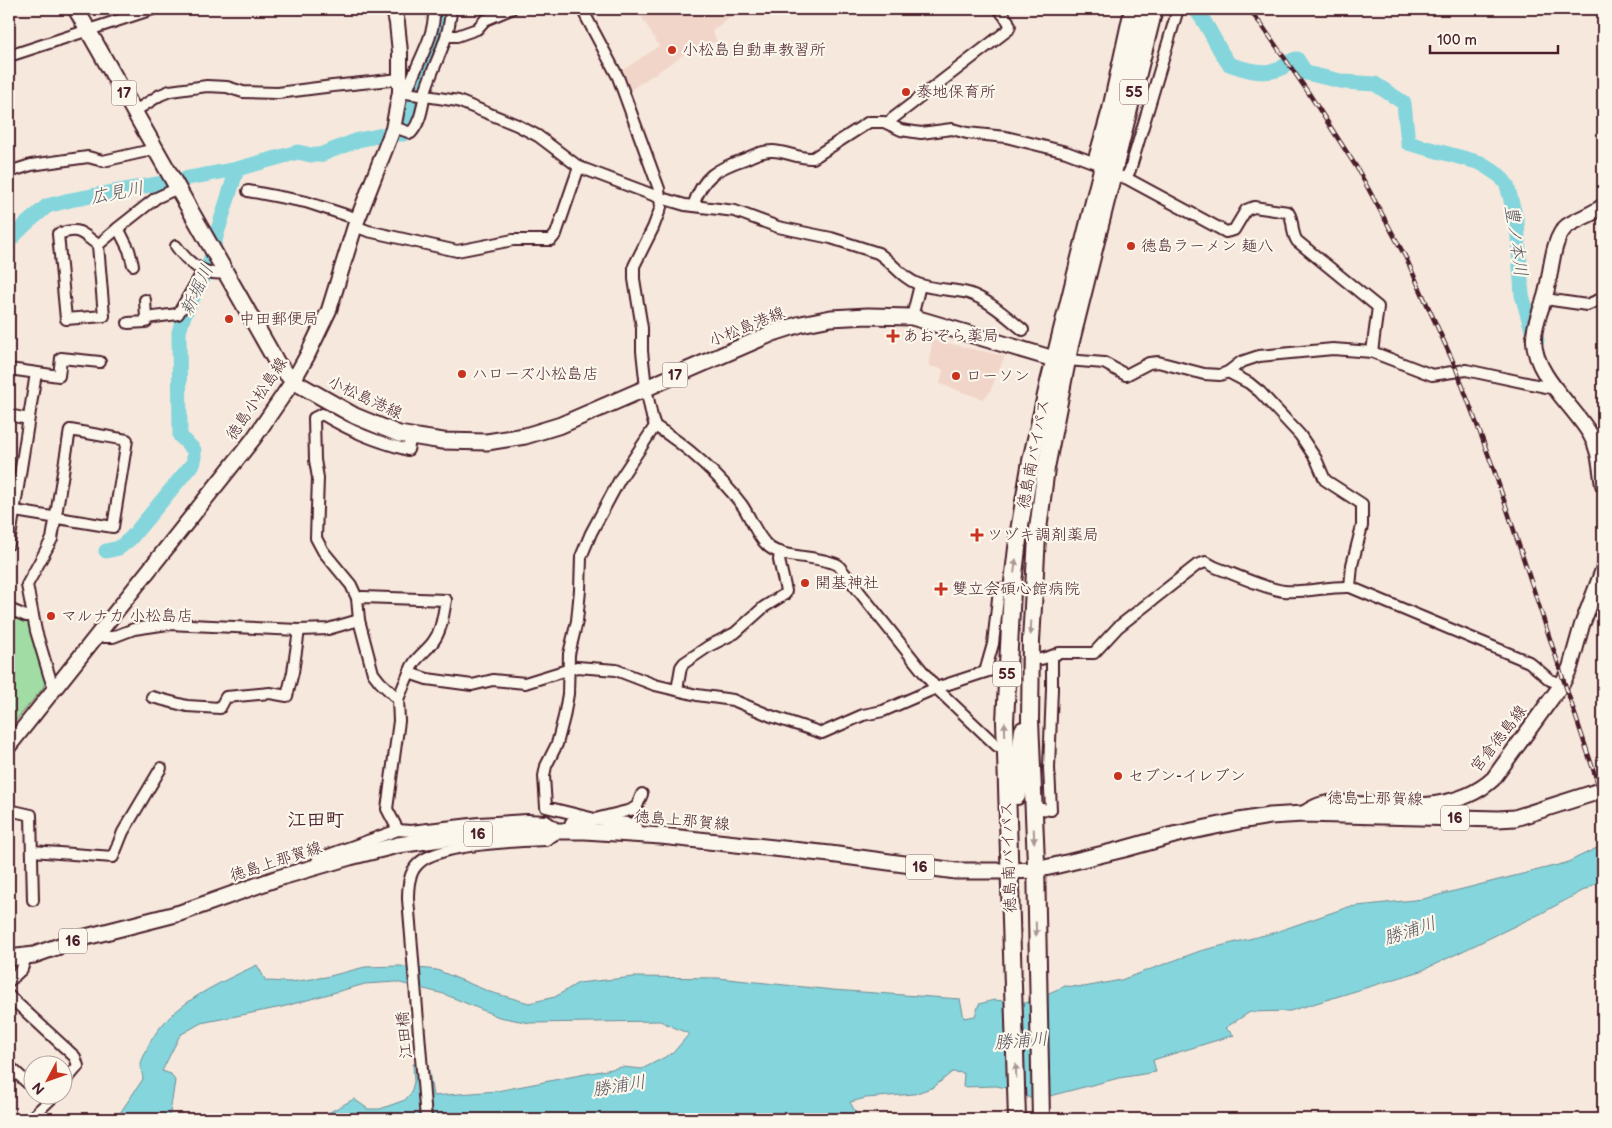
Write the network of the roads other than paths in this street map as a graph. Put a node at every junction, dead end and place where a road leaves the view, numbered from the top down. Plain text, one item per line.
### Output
1 (76, 9) edge
2 (153, 9) edge
3 (394, 9) edge
4 (434, 9) edge
5 (451, 9) edge
6 (511, 9) edge
7 (582, 9) edge
8 (999, 9) edge
9 (1130, 9) edge
10 (1142, 9) edge
11 (1154, 9) edge
12 (1178, 9) edge
13 (88, 31) junction
14 (447, 36) junction
15 (9, 56) edge
16 (404, 89) junction
17 (423, 95) junction
18 (135, 111) junction
19 (889, 124) junction
20 (401, 129) junction
21 (156, 148) junction
22 (579, 167) junction
23 (1109, 169) junction
24 (9, 172) edge
25 (175, 183) junction
26 (248, 191) dead end
27 (660, 198) junction
28 (693, 206) junction
29 (1603, 206) edge
30 (357, 223) junction
31 (118, 228) junction
32 (98, 245) junction
33 (176, 246) dead end
34 (133, 265) dead end
35 (203, 271) junction
36 (226, 274) junction
37 (920, 285) junction
38 (1603, 298) edge
39 (1545, 299) junction
40 (145, 300) dead end
41 (912, 317) junction
42 (146, 318) junction
43 (128, 323) dead end
44 (1023, 330) dead end
45 (1372, 352) junction
46 (1060, 360) junction
47 (100, 362) dead end
48 (9, 369) edge
49 (1228, 372) junction
50 (36, 373) junction
51 (293, 381) junction
52 (646, 388) junction
53 (1555, 389) junction
54 (9, 415) edge
55 (28, 419) junction
56 (655, 426) junction
57 (411, 436) junction
58 (1039, 465) junction
59 (1603, 477) edge
60 (11, 511) edge
61 (56, 517) junction
62 (9, 544) edge
63 (780, 552) junction
64 (1603, 570) edge
65 (1350, 587) junction
66 (1012, 592) junction
67 (357, 598) junction
68 (9, 609) edge
69 (33, 616) junction
70 (359, 620) junction
71 (299, 630) junction
72 (97, 634) junction
73 (1052, 656) junction
74 (1041, 659) tunnel mouth
75 (996, 669) tunnel mouth
76 (568, 670) junction
77 (984, 672) junction
78 (410, 673) junction
79 (1562, 684) junction
80 (1030, 686) junction
81 (54, 688) junction
82 (936, 688) junction
83 (676, 690) junction
84 (152, 697) dead end
85 (398, 699) junction
86 (9, 746) edge
87 (997, 746) dead end
88 (161, 768) dead end
89 (1603, 790) edge
90 (642, 794) dead end
91 (1033, 808) junction
92 (9, 810) edge
93 (1303, 814) junction
94 (595, 819) junction
95 (398, 830) junction
96 (562, 830) junction
97 (639, 834) junction
98 (32, 851) junction
99 (314, 867) junction
100 (1013, 870) junction
101 (1035, 871) junction
102 (33, 900) dead end
103 (26, 957) junction
104 (9, 958) edge
105 (9, 981) edge
106 (9, 996) edge
107 (9, 1066) edge
108 (72, 1073) edge
109 (22, 1078) edge
110 (41, 1106) edge
111 (30, 1119) edge
112 (426, 1119) edge
113 (1017, 1119) edge
114 (1041, 1119) edge

1 - 13 main road, 小松島港線 / 17
2 - 13 street
3 - 16 main road, 徳島小松島線
4 - 16 street
5 - 14 street
6 - 14 street
7 - 27 street
8 - 19 street
9 - 23 street
10 - 23 highway, 徳島南バイパス / 55
11 - 23 highway, 徳島南バイパス / 55
12 - 23 street
13 - 15 street
13 - 18 main road, 小松島港線 / 17
14 - 17 street
16 - 17 street
16 - 18 street
16 - 20 main road, 徳島小松島線
17 - 20 street
17 - 22 street
18 - 21 main road, 小松島港線 / 17
19 - 23 street
19 - 28 street
20 - 30 main road, 徳島小松島線
21 - 24 street
21 - 25 main road, 小松島港線 / 17
22 - 27 street
22 - 30 street
23 - 45 street
23 - 46 highway, 徳島南バイパス / 55
25 - 31 street
25 - 36 main road, 小松島港線 / 17
26 - 30 street
27 - 28 street
27 - 52 street
28 - 37 street
29 - 39 main road
30 - 51 main road, 徳島小松島線
31 - 32 street
31 - 34 street
32 - 32 street
33 - 35 street
35 - 36 street
35 - 42 street
36 - 51 main road, 小松島港線 / 17
37 - 41 street
37 - 44 street
38 - 39 street
39 - 53 main road
40 - 42 street
41 - 46 main road, 小松島港線 / 17
41 - 52 main road, 小松島港線 / 17
42 - 43 street
45 - 49 street
45 - 53 street
46 - 49 street
46 - 58 highway, 徳島南バイパス / 55
47 - 50 street
48 - 50 street
49 - 65 street
50 - 55 street
51 - 57 main road, 小松島港線 / 17
51 - 72 main road, 徳島小松島線
52 - 56 street
52 - 57 main road, 小松島港線 / 17
53 - 59 main road
54 - 55 street
55 - 60 street
56 - 63 street
56 - 76 street
57 - 67 street
66 -> 58 highway, 徳島南バイパス / 55
58 -> 80 highway, 徳島南バイパス / 55
60 - 61 street
60 - 62 street
61 - 61 street
61 - 69 street
63 - 82 street
63 - 83 street
64 - 79 main road, 宮倉徳島線
65 - 73 street
65 - 79 street
66 - 77 street
100 -> 66 highway, 徳島南バイパス / 55
67 - 70 street
67 - 78 street
68 - 69 street
69 - 81 street
70 - 71 street
70 - 85 street
71 - 72 street
71 - 84 street
72 - 81 main road, 徳島小松島線
73 - 74 street
73 - 91 street
75 - 77 street
76 - 78 street
76 - 83 street
76 - 94 street
77 - 82 street
78 - 85 street
79 - 93 main road, 宮倉徳島線
80 - 91 highway, 徳島南バイパス / 55
80 - 100 highway
81 - 86 main road, 徳島小松島線
82 - 83 street
82 - 87 street
85 - 95 street
88 - 98 street
89 - 93 main road, 徳島上那賀線 / 16
90 - 94 street
91 -> 101 highway, 徳島南バイパス / 55
92 - 98 street
93 - 101 main road, 徳島上那賀線 / 16
94 - 96 street, 江田橋
94 - 97 street
95 - 96 street
95 - 99 street
96 - 97 main road, 徳島上那賀線 / 16
96 - 99 main road, 徳島上那賀線 / 16
96 - 112 street, 江田橋
97 - 100 main road, 徳島上那賀線 / 16
98 - 102 street
99 - 103 main road, 徳島上那賀線 / 16
100 - 101 main road, 徳島上那賀線 / 16
113 -> 100 highway, 徳島南バイパス / 55
101 -> 114 highway, 徳島南バイパス / 55
103 - 104 main road, 徳島上那賀線 / 16
103 - 105 street
106 - 108 street
107 - 109 street
110 - 111 street

